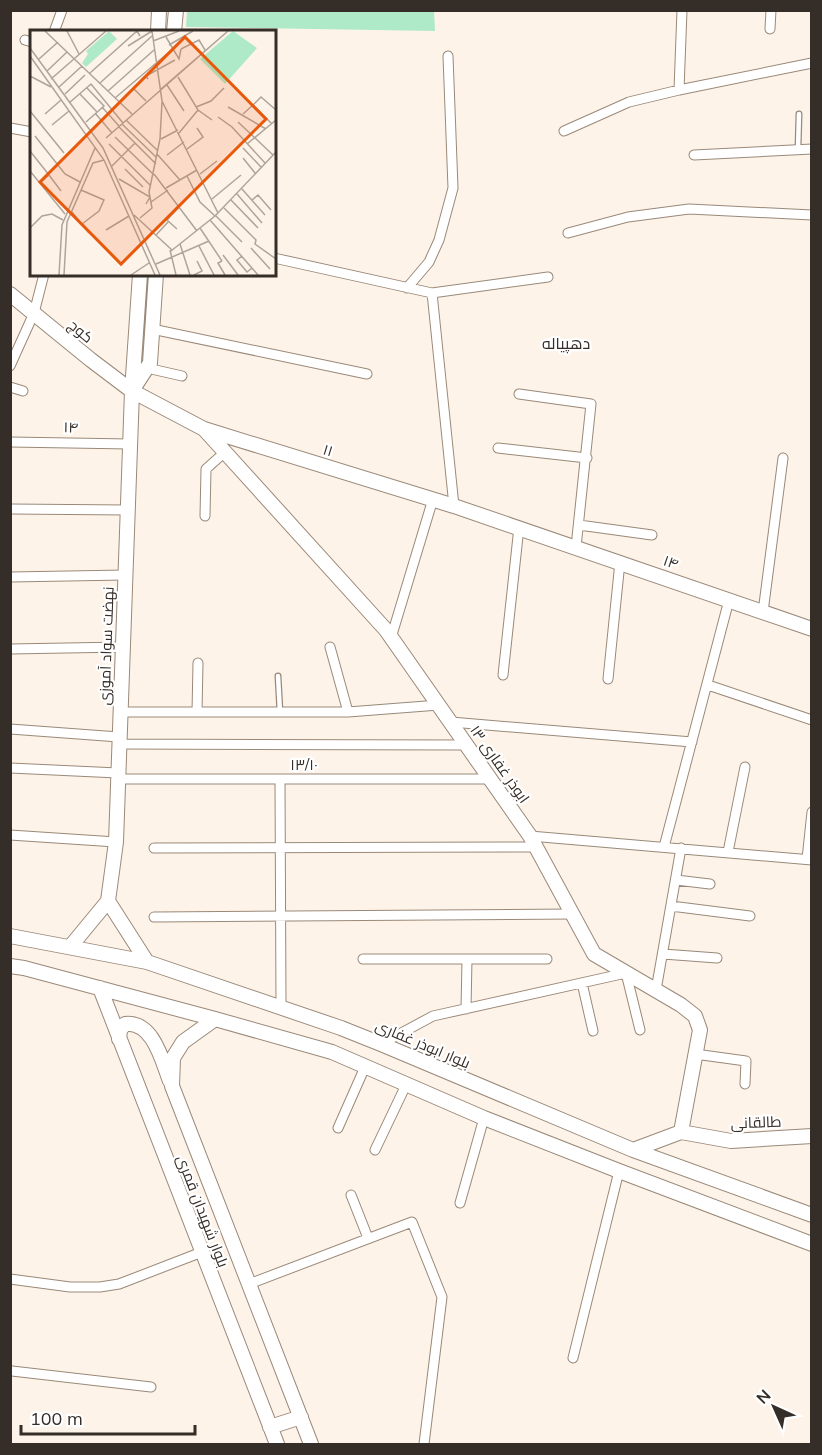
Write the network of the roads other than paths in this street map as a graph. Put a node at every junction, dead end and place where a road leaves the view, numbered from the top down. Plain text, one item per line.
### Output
1 (62, 10) edge
2 (159, 10) edge
3 (176, 10) edge
4 (681, 10) edge
5 (771, 10) edge
6 (770, 29) dead end
7 (55, 30) edge
8 (158, 30) edge
9 (174, 30) edge
10 (448, 56) dead end
11 (812, 63) edge
12 (679, 90) junction
13 (799, 114) dead end
14 (10, 128) edge
15 (564, 131) dead end
16 (30, 132) edge
17 (812, 148) edge
18 (798, 149) junction
19 (694, 155) dead end
20 (812, 215) edge
21 (568, 233) dead end
22 (276, 258) edge
23 (43, 276) edge
24 (140, 276) edge
25 (156, 276) edge
26 (548, 277) dead end
27 (406, 288) junction
28 (432, 293) junction
29 (10, 294) edge
30 (34, 313) junction
31 (152, 329) junction
32 (10, 366) edge
33 (147, 368) junction
34 (367, 374) dead end
35 (182, 376) dead end
36 (10, 387) edge
37 (23, 391) dead end
38 (132, 391) junction
39 (519, 394) dead end
40 (204, 429) junction
41 (10, 442) edge
42 (130, 444) junction
43 (498, 448) dead end
44 (225, 452) junction
45 (587, 458) junction
46 (783, 458) dead end
47 (433, 499) junction
48 (454, 506) junction
49 (10, 509) edge
50 (128, 510) junction
51 (205, 516) dead end
52 (579, 525) junction
53 (519, 527) junction
54 (652, 535) dead end
55 (576, 547) junction
56 (620, 562) junction
57 (125, 575) junction
58 (10, 577) edge
59 (729, 600) junction
60 (763, 612) junction
61 (812, 628) edge
62 (392, 638) junction
63 (123, 647) junction
64 (330, 647) dead end
65 (10, 649) edge
66 (198, 663) dead end
67 (503, 675) dead end
68 (278, 676) dead end
69 (608, 679) dead end
70 (708, 686) junction
71 (439, 705) junction
72 (120, 712) junction
73 (197, 712) junction
74 (280, 712) junction
75 (348, 712) junction
76 (812, 720) edge
77 (451, 723) junction
78 (10, 729) edge
79 (119, 741) junction
80 (692, 742) junction
81 (466, 745) junction
82 (746, 767) dead end
83 (10, 768) edge
84 (118, 776) junction
85 (280, 779) junction
86 (491, 779) junction
87 (812, 812) edge
88 (10, 835) edge
89 (116, 842) junction
90 (533, 842) junction
91 (664, 847) junction
92 (154, 848) dead end
93 (280, 848) junction
94 (681, 848) junction
95 (728, 852) junction
96 (809, 859) edge
97 (676, 880) junction
98 (710, 884) dead end
99 (108, 901) junction
100 (671, 906) junction
101 (573, 914) junction
102 (280, 916) junction
103 (750, 916) dead end
104 (154, 917) dead end
105 (10, 936) edge
106 (70, 947) junction
107 (663, 954) junction
108 (717, 958) dead end
109 (363, 959) dead end
110 (467, 959) junction
111 (547, 959) dead end
112 (147, 962) junction
113 (10, 966) edge
114 (626, 973) junction
115 (582, 983) junction
116 (100, 988) junction
117 (656, 990) junction
118 (281, 1008) junction
119 (466, 1009) junction
120 (215, 1019) junction
121 (640, 1030) dead end
122 (593, 1031) dead end
123 (119, 1039) junction
124 (381, 1044) junction
125 (695, 1054) junction
126 (365, 1066) junction
127 (745, 1084) dead end
128 (406, 1085) junction
129 (172, 1086) junction
130 (484, 1118) junction
131 (338, 1128) dead end
132 (681, 1132) junction
133 (812, 1136) edge
134 (375, 1150) dead end
135 (633, 1150) junction
136 (619, 1171) junction
137 (351, 1195) dead end
138 (460, 1203) dead end
139 (812, 1215) edge
140 (368, 1238) junction
141 (812, 1244) edge
142 (202, 1252) junction
143 (10, 1279) edge
144 (249, 1284) junction
145 (573, 1358) dead end
146 (11, 1371) edge
147 (10, 1382) edge
148 (151, 1386) dead end
149 (301, 1417) junction
150 (270, 1427) junction
151 (277, 1444) edge
152 (315, 1444) edge
153 (424, 1444) edge

1 - 7 street
2 - 8 street
3 - 9 street
4 - 12 street
5 - 6 street
10 - 27 street
11 - 12 street
12 - 15 street
13 - 18 lane
14 - 16 street
17 - 18 street
18 - 19 street
20 - 21 street
22 - 27 street
23 - 30 street
24 - 38 street, نهضت سواد آموزی
25 - 31 street
26 - 28 street
27 - 28 street
28 - 48 street
29 - 30 street, کوچ
30 - 32 street
30 - 38 street, کوچ
31 - 33 street
31 - 34 street
33 - 35 street
33 - 38 street
36 - 37 street
38 - 40 street, ۱۱
38 - 42 street, نهضت سواد آموزی
39 - 45 street
40 - 44 street, ۱۳ ابوذر غفاری
40 - 47 street, ۱۱
41 - 42 street, ۱۴
42 - 50 street, نهضت سواد آموزی
43 - 45 street
44 - 51 street
44 - 62 street, ۱۳ ابوذر غفاری
45 - 52 street
46 - 60 street
47 - 48 street, ۱۱
47 - 62 street
48 - 53 street, ۱۱
49 - 50 street
50 - 57 street, نهضت سواد آموزی
52 - 54 street
52 - 55 street
53 - 55 street, ۱۴
53 - 67 street
55 - 56 street, ۱۴
56 - 59 street, ۱۴
56 - 69 street
57 - 58 street
57 - 63 street, نهضت سواد آموزی
59 - 60 street, ۱۴
59 - 70 street
60 - 61 street, ۱۴
62 - 71 street, ۱۳ ابوذر غفاری
63 - 65 street
63 - 72 street, نهضت سواد آموزی
64 - 75 street
66 - 73 street
68 - 74 lane
70 - 76 street
70 - 80 street
71 - 75 street
71 - 77 street, ۱۳ ابوذر غفاری
72 - 73 street
72 - 79 street, نهضت سواد آموزی
73 - 74 street
74 - 75 street
77 - 80 street
77 - 81 street, ۱۳ ابوذر غفاری
78 - 79 street
79 - 81 street
79 - 84 street, نهضت سواد آموزی
80 - 91 street
81 - 86 street, ۱۳ ابوذر غفاری
82 - 95 street
83 - 84 street, ۱۳/۱۰
84 - 85 street, ۱۳/۱۰
84 - 89 street, نهضت سواد آموزی
85 - 86 street, ۱۳/۱۰
85 - 93 street
86 - 90 street, ۱۳ ابوذر غفاری
87 - 96 street
88 - 89 street
89 - 99 street, نهضت سواد آموزی
90 - 91 street
90 - 93 street
90 - 101 street, ۱۳ ابوذر غفاری
91 - 94 street
92 - 93 street
93 - 102 street
94 - 95 street
94 - 97 street
95 - 96 street
97 - 98 street
97 - 100 street
99 - 106 street
99 - 112 street
100 - 103 street
100 - 107 street
101 - 102 street
101 - 114 street, ۱۳ ابوذر غفاری
102 - 104 street
102 - 118 street
105 - 106 street, بلوار ابوذر غفاری
106 - 112 street, بلوار ابوذر غفاری
107 - 108 street
107 - 117 street
109 - 110 street
110 - 111 street
110 - 119 street
112 - 118 street, بلوار ابوذر غفاری
113 - 116 street
114 - 115 street
114 - 117 street, ۱۳ ابوذر غفاری
114 - 121 street
115 - 119 street
115 - 122 street
116 - 120 street
116 - 123 street, بلوار شهیدان قمری
117 - 125 street, ۱۳ ابوذر غفاری
118 - 124 street, بلوار ابوذر غفاری
119 - 124 street
120 - 126 street
120 - 129 street, بلوار شهیدان قمری
123 - 129 street
123 - 142 street, بلوار شهیدان قمری
124 - 135 street, بلوار ابوذر غفاری
125 - 127 street
125 - 132 street, ۱۳ ابوذر غفاری
126 - 128 street
126 - 131 street
128 - 130 street
128 - 134 street
129 - 144 street, بلوار شهیدان قمری
130 - 136 street
130 - 138 street
132 - 133 street, طالقانی
132 - 135 street
135 - 139 street, بلوار ابوذر غفاری
136 - 141 street
136 - 145 street
137 - 140 street
140 - 144 street
140 - 153 street
142 - 143 street
142 - 150 street, بلوار شهیدان قمری
144 - 149 street, بلوار شهیدان قمری
146 - 147 street
146 - 148 street
149 - 150 street
149 - 152 street, بلوار شهیدان قمری
150 - 151 street, بلوار شهیدان قمری

